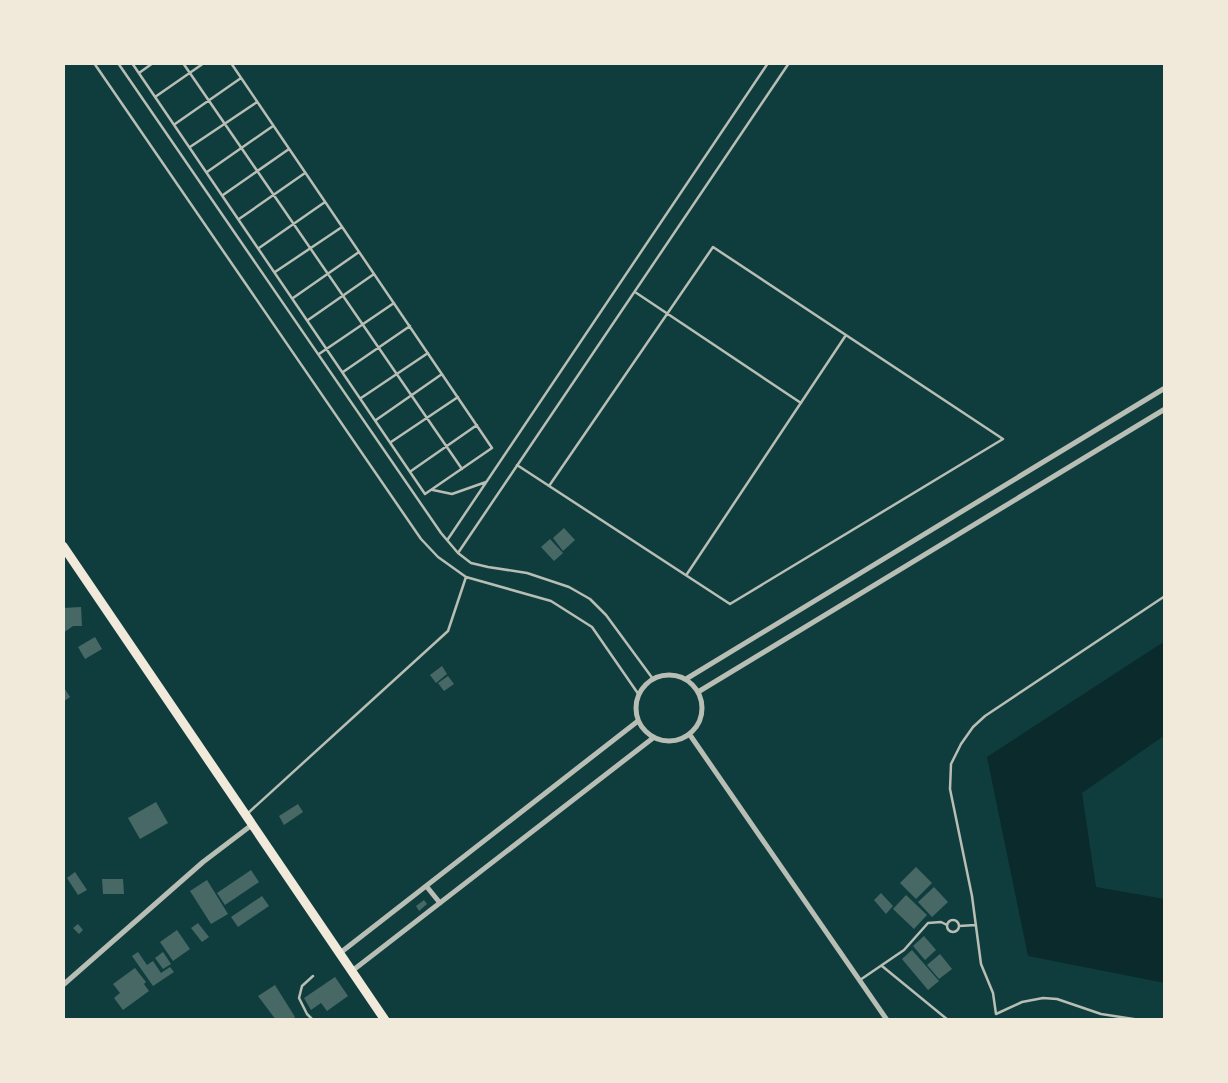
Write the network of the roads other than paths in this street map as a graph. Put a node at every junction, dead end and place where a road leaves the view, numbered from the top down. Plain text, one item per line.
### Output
1 (94, 63) edge
2 (118, 63) edge
3 (132, 63) edge
4 (153, 63) edge
5 (183, 63) edge
6 (204, 63) edge
7 (231, 63) edge
8 (768, 63) edge
9 (789, 63) edge
10 (139, 73) junction
11 (190, 73) junction
12 (241, 78) junction
13 (155, 97) junction
14 (209, 100) junction
15 (257, 102) junction
16 (225, 124) junction
17 (174, 125) junction
18 (274, 126) junction
19 (190, 148) junction
20 (241, 148) junction
21 (289, 149) junction
22 (258, 171) junction
23 (206, 172) junction
24 (305, 173) junction
25 (274, 195) junction
26 (222, 196) junction
27 (325, 202) junction
28 (238, 219) junction
29 (293, 224) junction
30 (342, 227) junction
31 (258, 248) junction
32 (310, 248) junction
33 (359, 252) junction
34 (275, 273) junction
35 (328, 274) junction
36 (374, 274) junction
37 (635, 292) junction
38 (343, 296) junction
39 (292, 298) junction
40 (394, 303) junction
41 (667, 314) junction
42 (307, 320) junction
43 (363, 325) junction
44 (410, 326) junction
45 (846, 335) junction
46 (379, 348) junction
47 (327, 349) junction
48 (428, 353) junction
49 (319, 354) junction
50 (343, 373) junction
51 (396, 374) junction
52 (442, 374) junction
53 (1165, 388) edge
54 (411, 396) junction
55 (458, 397) junction
56 (360, 399) junction
57 (801, 403) junction
58 (1165, 410) edge
59 (427, 418) junction
60 (375, 420) junction
61 (477, 425) junction
62 (390, 443) junction
63 (446, 447) junction
64 (517, 466) junction
65 (462, 469) junction
66 (410, 472) junction
67 (486, 482) junction
68 (549, 486) junction
69 (433, 490) junction
70 (447, 540) junction
71 (63, 546) edge
72 (458, 553) junction
73 (686, 575) junction
74 (467, 577) junction
75 (1165, 596) edge
76 (653, 679) junction
77 (685, 679) junction
78 (698, 692) junction
79 (639, 695) junction
80 (638, 721) junction
81 (690, 734) junction
82 (653, 738) junction
83 (246, 814) junction
84 (253, 824) junction
85 (427, 887) junction
86 (440, 903) junction
87 (947, 925) junction
88 (976, 925) junction
89 (959, 926) junction
90 (340, 953) junction
91 (882, 966) junction
92 (352, 971) junction
93 (313, 976) dead end
94 (860, 979) junction
95 (63, 985) edge
96 (996, 1014) junction
97 (313, 1020) edge
98 (385, 1020) edge
99 (887, 1020) edge
100 (948, 1020) edge
101 (999, 1020) edge
102 (1140, 1020) edge

1 - 74 lane
2 - 49 lane
3 - 10 lane
4 - 10 lane
5 - 11 lane
6 - 11 lane
7 - 12 lane
8 - 67 lane
9 - 37 lane
10 - 13 lane
11 - 13 lane
11 - 14 lane
12 - 14 lane
12 - 15 lane
13 - 17 lane
14 - 16 lane
14 - 17 lane
15 - 16 lane
15 - 18 lane
16 - 19 lane
16 - 20 lane
17 - 19 lane
18 - 20 lane
18 - 21 lane
19 - 23 lane
20 - 22 lane
20 - 23 lane
21 - 22 lane
21 - 24 lane
22 - 25 lane
22 - 26 lane
23 - 26 lane
24 - 25 lane
24 - 27 lane
25 - 28 lane
25 - 29 lane
26 - 28 lane
27 - 29 lane
27 - 30 lane
28 - 31 lane
29 - 31 lane
29 - 32 lane
30 - 32 lane
30 - 33 lane
31 - 34 lane
32 - 34 lane
32 - 35 lane
33 - 35 lane
33 - 36 lane
34 - 39 lane
35 - 38 lane
35 - 39 lane
36 - 38 lane
36 - 40 lane
37 - 41 lane
37 - 64 lane
38 - 42 lane
38 - 43 lane
39 - 42 lane
40 - 43 lane
40 - 44 lane
41 - 45 lane
41 - 57 lane
41 - 68 lane
42 - 47 lane
43 - 46 lane
43 - 47 lane
44 - 46 lane
44 - 48 lane
45 - 57 lane
45 - 73 lane
46 - 50 lane
46 - 51 lane
47 - 49 lane
47 - 50 lane
48 - 51 lane
48 - 52 lane
49 - 70 lane
50 - 56 lane
51 - 54 lane
51 - 56 lane
52 - 54 lane
52 - 55 lane
53 - 77 street
54 - 59 lane
54 - 60 lane
55 - 59 lane
55 - 61 lane
56 - 60 lane
57 - 73 lane
58 - 78 street
59 - 62 lane
59 - 63 lane
60 - 62 lane
61 - 63 lane
61 - 65 lane
62 - 66 lane
63 - 65 lane
63 - 66 lane
64 - 68 lane
64 - 72 lane
65 - 69 lane
66 - 69 lane
67 - 69 lane
67 - 70 lane
68 - 73 lane
70 - 72 lane
71 - 83 highway
72 - 76 lane
74 - 79 lane
74 - 83 lane
75 - 88 lane
76 - 77 street
76 - 79 street
77 - 78 street
78 - 81 street
79 - 80 street
80 - 82 street
80 - 85 street
81 - 82 street
81 - 94 street
82 - 86 street
83 - 84 highway
84 - 90 highway
84 - 95 street
85 - 86 street
85 - 90 street
86 - 92 street
87 - 89 lane
87 - 89 lane
87 - 91 lane
88 - 89 lane
88 - 96 lane
90 - 92 highway
91 - 94 lane
91 - 100 lane
92 - 98 highway
93 - 97 lane
94 - 99 street
96 - 101 lane
96 - 102 lane

